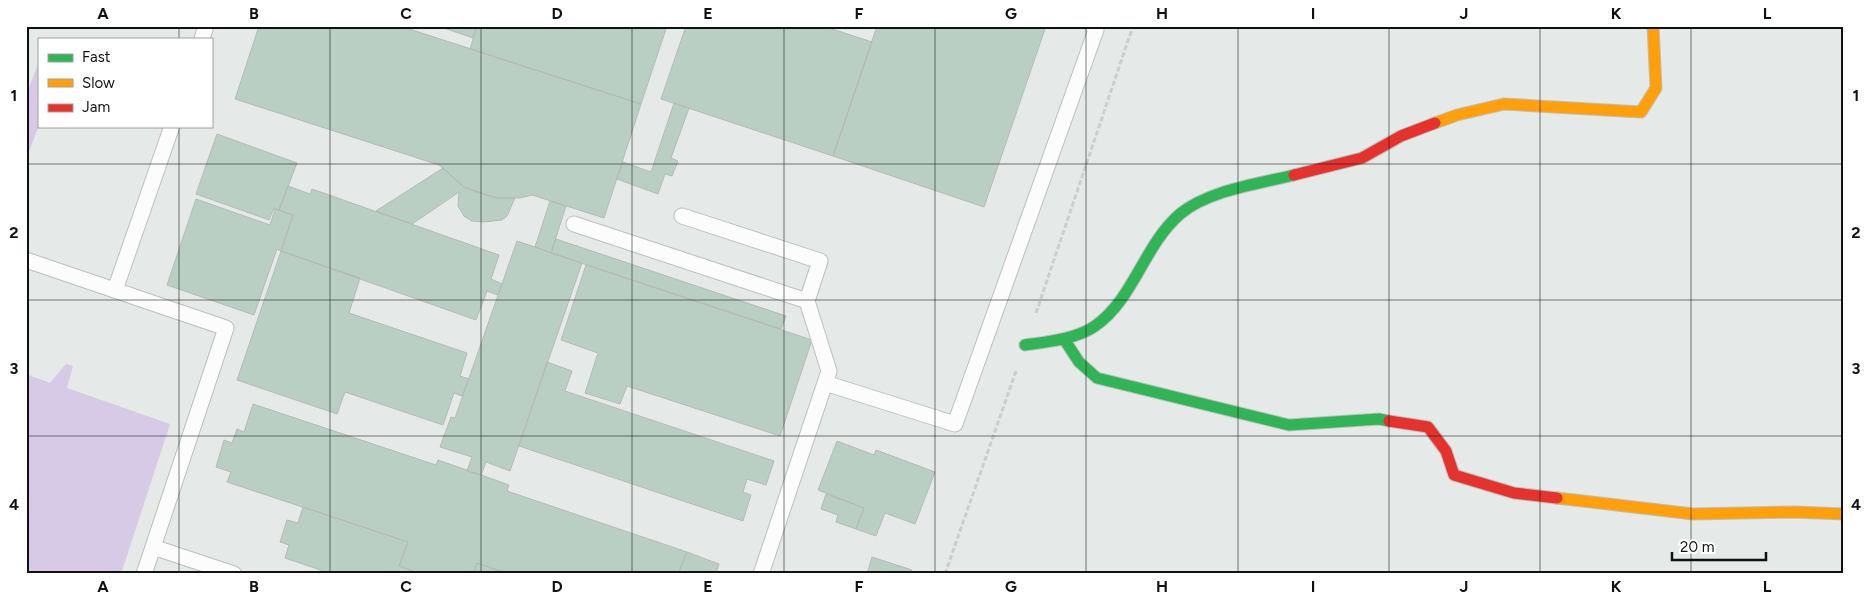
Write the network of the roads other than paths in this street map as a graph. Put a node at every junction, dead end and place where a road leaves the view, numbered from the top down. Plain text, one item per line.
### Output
1 (206, 26) edge
2 (1093, 26) edge
3 (1654, 26) edge
4 (202, 38) edge
5 (171, 128) edge
6 (682, 216) dead end
7 (574, 224) dead end
8 (26, 260) edge
9 (115, 290) junction
10 (807, 301) junction
11 (1064, 339) junction
12 (1025, 345) road end
13 (825, 384) junction
14 (1844, 514) edge
15 (153, 547) junction
16 (144, 574) edge
17 (234, 574) edge
18 (761, 574) edge

1 - 4 lane
2 - 13 lane
3 - 11 street
5 - 9 lane
6 - 10 lane
7 - 10 lane
8 - 9 lane
9 - 15 lane
10 - 13 lane
11 - 12 street
11 - 14 street
13 - 18 lane
15 - 16 lane
15 - 17 lane

